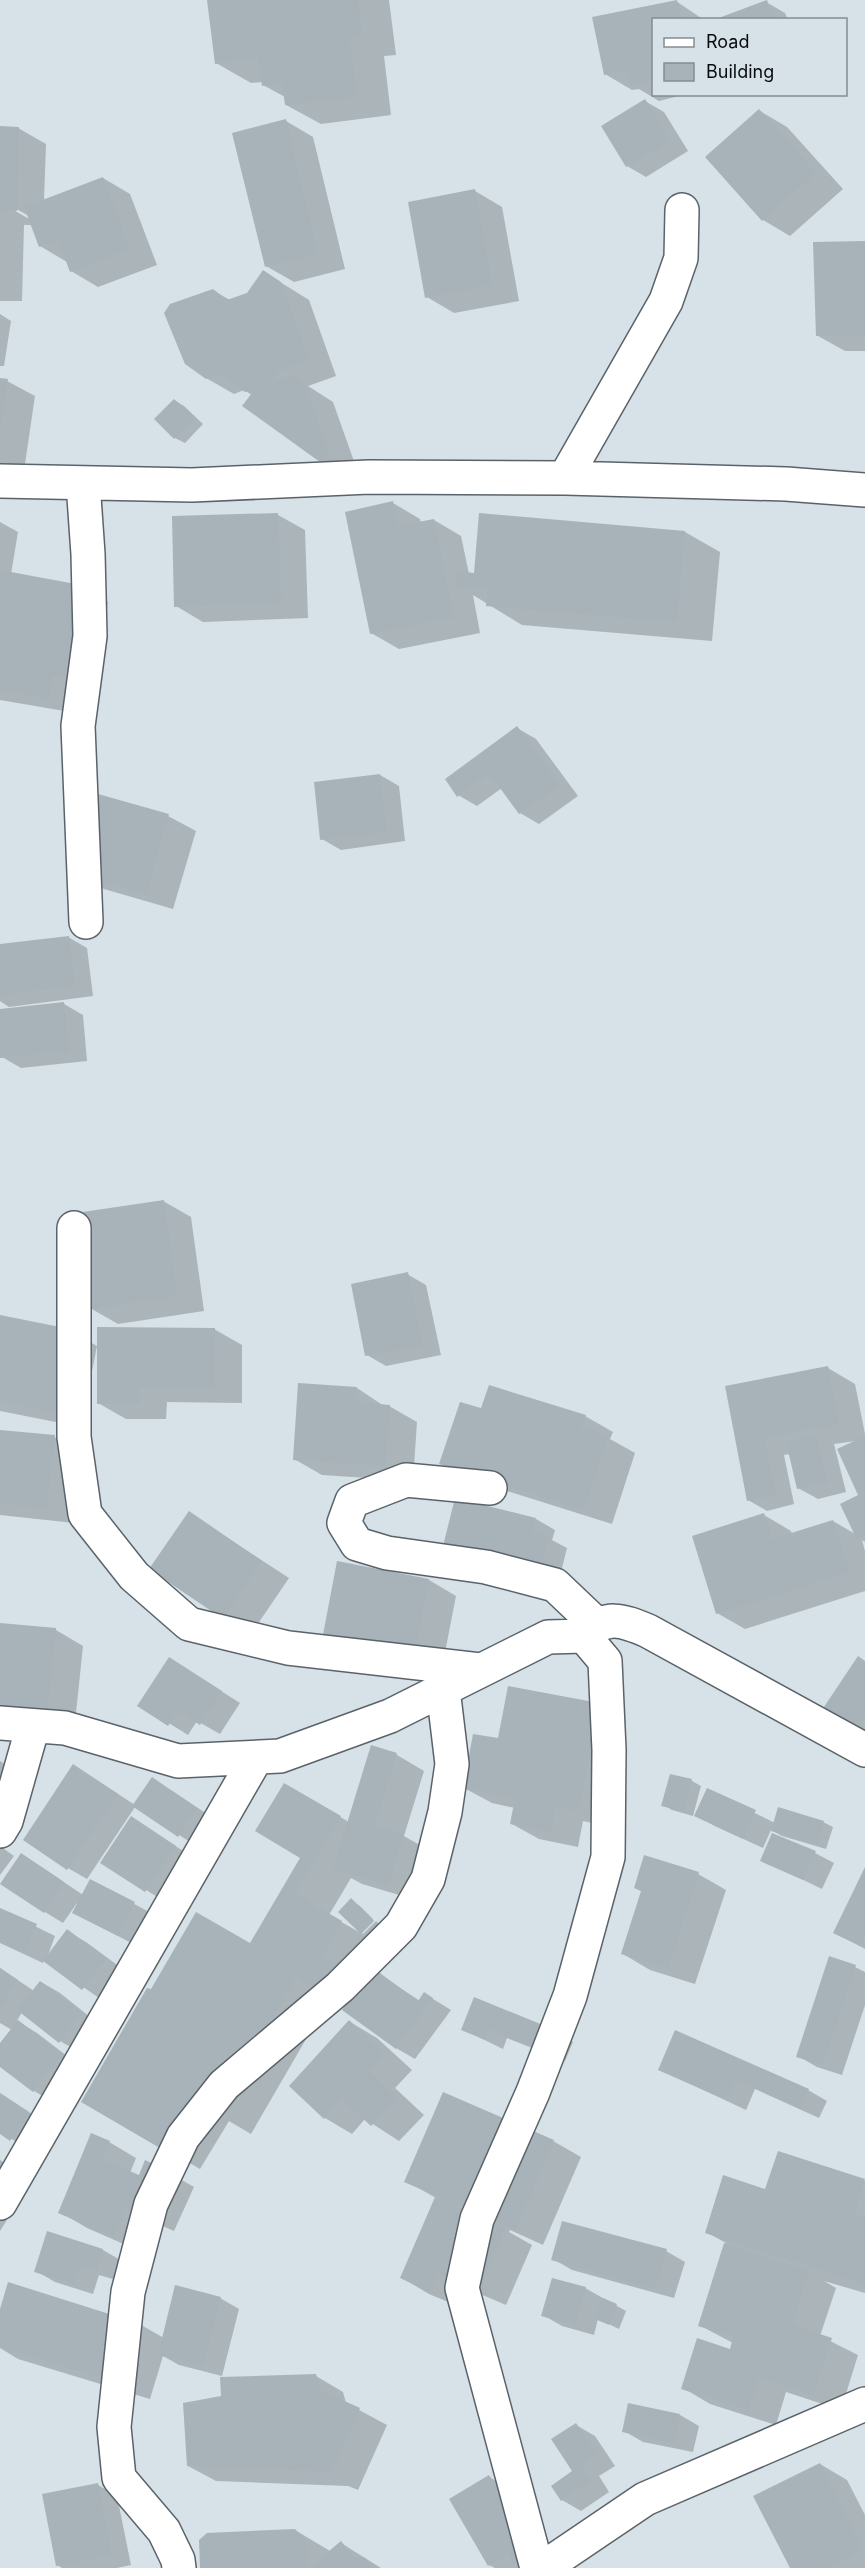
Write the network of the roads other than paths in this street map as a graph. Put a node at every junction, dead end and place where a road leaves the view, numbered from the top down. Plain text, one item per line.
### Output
1 (682, 210) dead end
2 (565, 478) junction
3 (0, 481) edge
4 (83, 483) junction
5 (865, 490) edge
6 (86, 922) dead end
7 (74, 1228) dead end
8 (490, 1488) dead end
9 (590, 1630) junction
10 (480, 1670) junction
11 (443, 1689) junction
12 (0, 1723) edge
13 (33, 1726) junction
14 (865, 1750) edge
15 (256, 1758) junction
16 (0, 1831) edge
17 (0, 2203) edge
18 (865, 2404) edge
19 (179, 2568) edge
20 (537, 2568) edge
21 (543, 2568) edge

1 - 2 street
2 - 4 street
2 - 5 street
3 - 4 street
4 - 6 street
7 - 10 street
8 - 9 street
9 - 10 street
9 - 14 street
9 - 20 street
10 - 11 street
11 - 15 street
11 - 19 street
12 - 13 street
13 - 15 street
13 - 16 street
15 - 17 street
18 - 21 street

